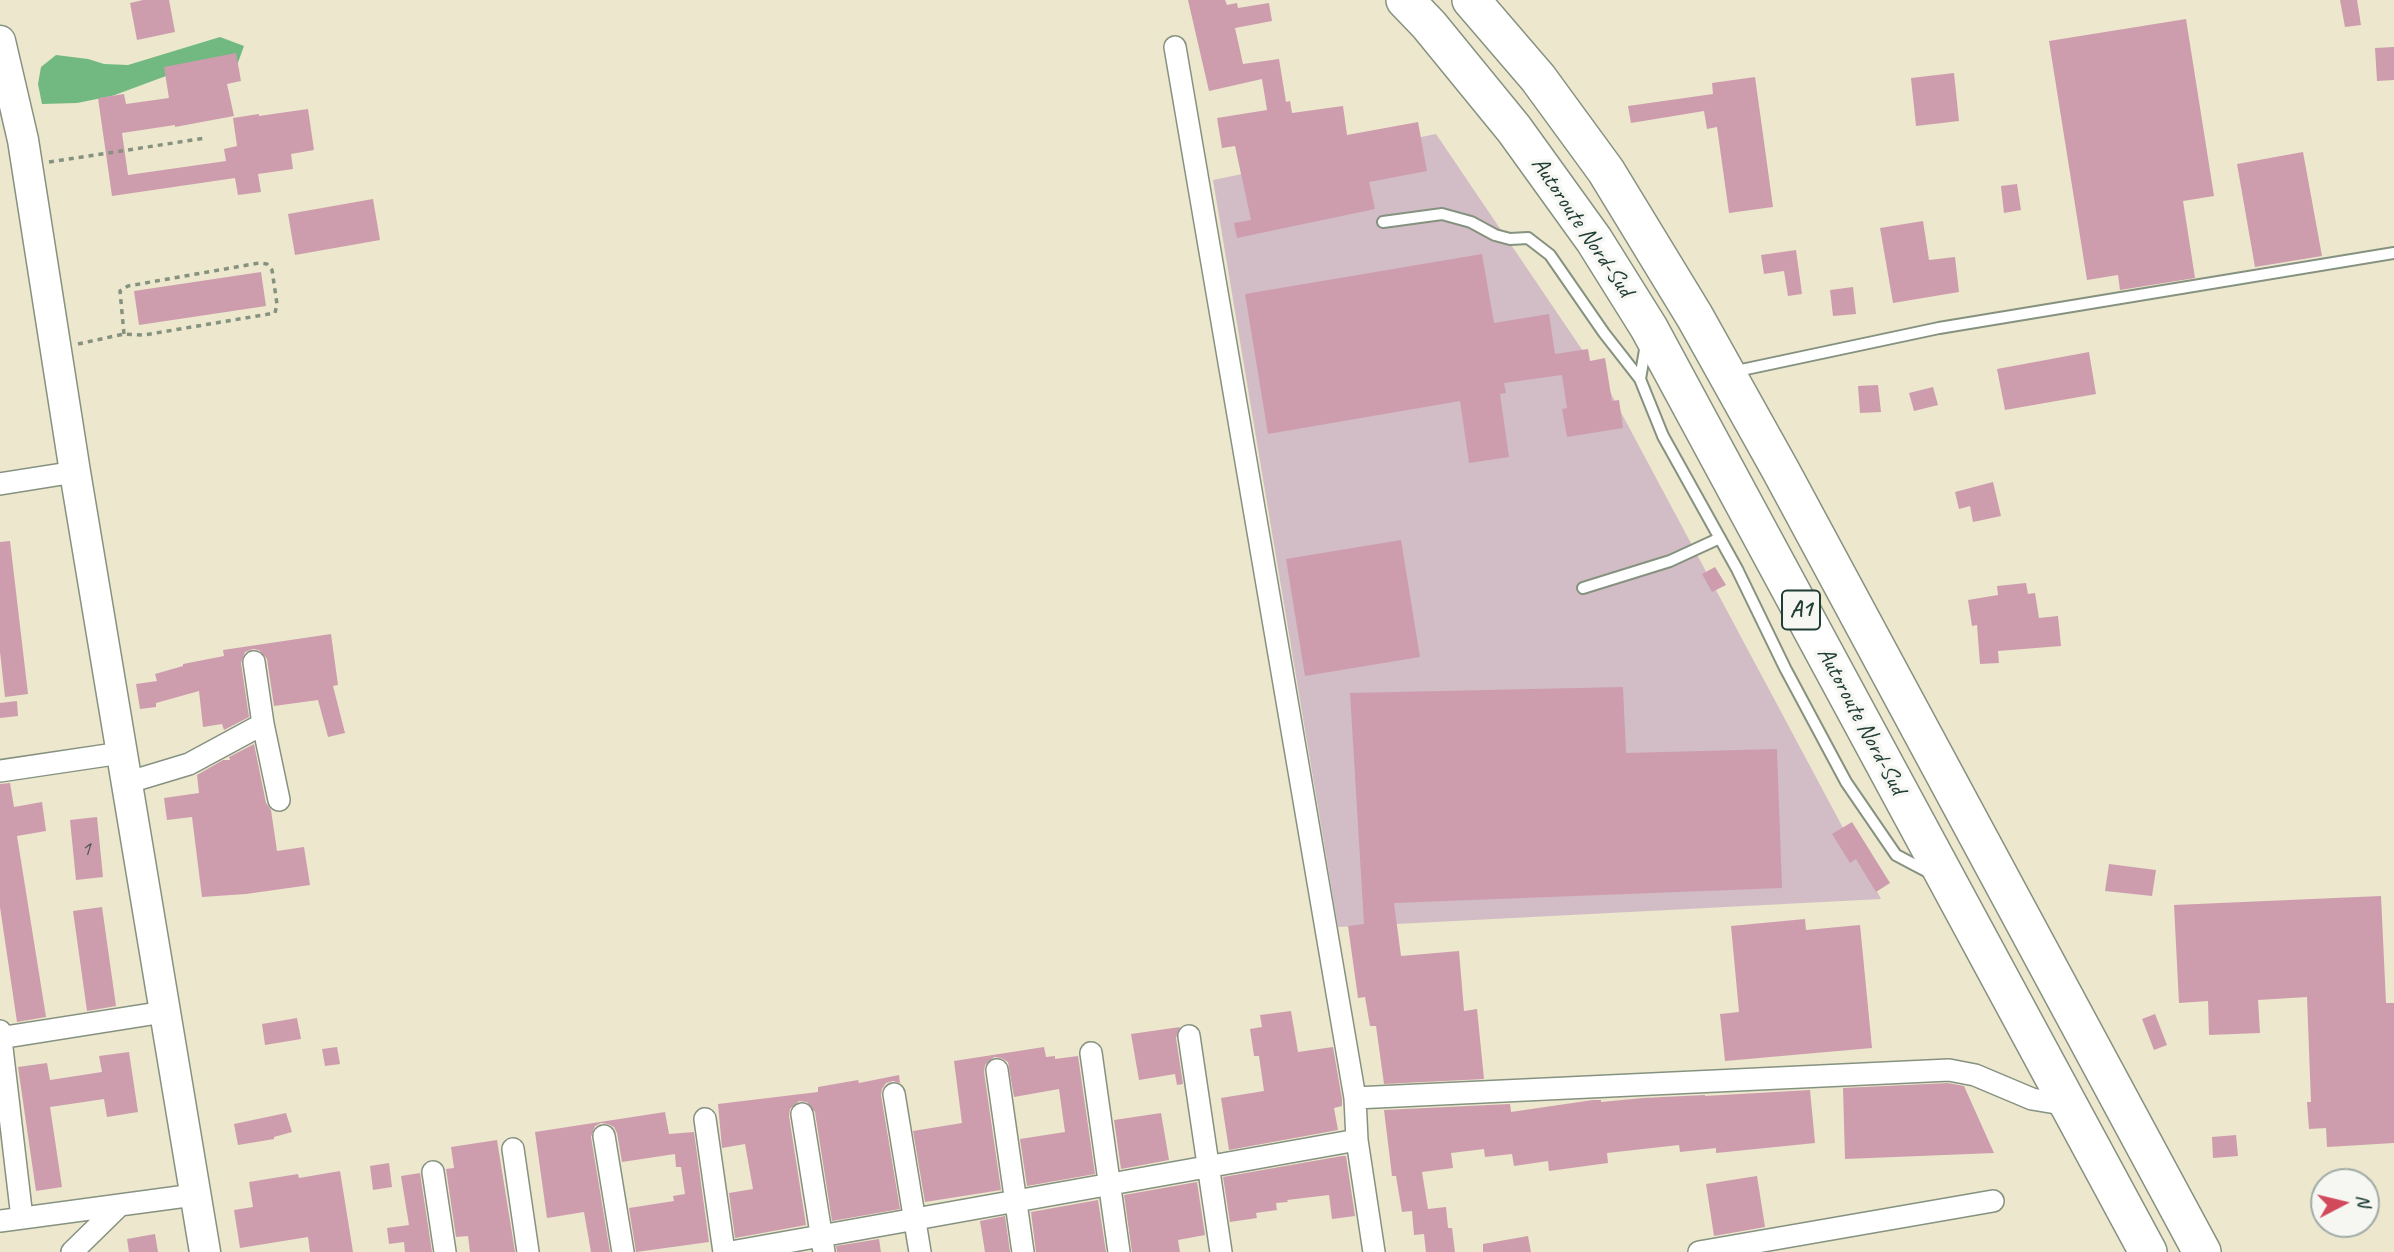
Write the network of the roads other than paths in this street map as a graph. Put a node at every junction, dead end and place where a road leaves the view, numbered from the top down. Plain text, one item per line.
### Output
1 (1405, 0) edge
2 (1471, 0) edge
3 (0, 41) edge
4 (1175, 47) dead end
5 (1383, 222) dead end
6 (2394, 253) edge
7 (1649, 328) junction
8 (1727, 373) junction
9 (1640, 379) junction
10 (75, 472) junction
11 (0, 484) edge
12 (1720, 538) junction
13 (1583, 588) dead end
14 (254, 662) dead end
15 (263, 724) junction
16 (121, 753) junction
17 (0, 771) edge
18 (126, 783) junction
19 (279, 800) dead end
20 (1948, 882) junction
21 (164, 1013) junction
22 (0, 1031) edge
23 (1189, 1036) dead end
24 (0, 1038) edge
25 (1091, 1053) dead end
26 (997, 1070) dead end
27 (894, 1094) dead end
28 (1355, 1098) junction
29 (2068, 1105) junction
30 (802, 1114) dead end
31 (705, 1119) dead end
32 (604, 1136) dead end
33 (1357, 1140) junction
34 (513, 1149) dead end
35 (1209, 1168) junction
36 (433, 1172) dead end
37 (1109, 1185) junction
38 (194, 1195) junction
39 (1993, 1201) dead end
40 (1015, 1202) junction
41 (120, 1205) junction
42 (22, 1218) junction
43 (915, 1220) junction
44 (0, 1221) edge
45 (823, 1244) edge
46 (72, 1252) edge
47 (205, 1252) edge
48 (445, 1252) edge
49 (528, 1252) edge
50 (623, 1252) edge
51 (724, 1252) edge
52 (731, 1252) edge
53 (920, 1252) edge
54 (1023, 1252) edge
55 (1119, 1252) edge
56 (1221, 1252) edge
57 (1374, 1252) edge
58 (1699, 1252) edge
59 (2147, 1252) edge
60 (2202, 1252) edge

1 - 7 highway, Autoroute Nord-Sud / A1
2 - 8 highway, Autoroute Nord-Sud / A1
3 - 10 main road
4 - 28 street
5 - 9 lane
6 - 8 lane
7 - 9 lane
7 - 20 highway, Autoroute Nord-Sud / A1
8 - 60 highway, Autoroute Nord-Sud / A1
9 - 12 lane
10 - 11 street
10 - 16 main road
12 - 13 lane
12 - 20 lane
14 - 15 street
15 - 18 street
15 - 19 street
16 - 17 street
16 - 18 main road
18 - 21 main road
20 - 29 highway, Autoroute Nord-Sud / A1
21 - 24 street
21 - 38 main road
22 - 24 street
23 - 35 street
24 - 42 street
25 - 37 street
26 - 40 street
27 - 43 street
28 - 29 street
28 - 33 street
29 - 59 highway, Autoroute Nord-Sud / A1
30 - 45 street
31 - 51 street
32 - 50 street
33 - 35 street
33 - 57 street
34 - 49 street
35 - 37 street
35 - 56 street
36 - 48 street
37 - 40 street
37 - 55 street
38 - 41 street
38 - 47 main road
39 - 58 street
40 - 43 street
40 - 54 street
41 - 42 street
41 - 46 street
42 - 44 street
43 - 45 street
43 - 53 street
45 - 52 street

